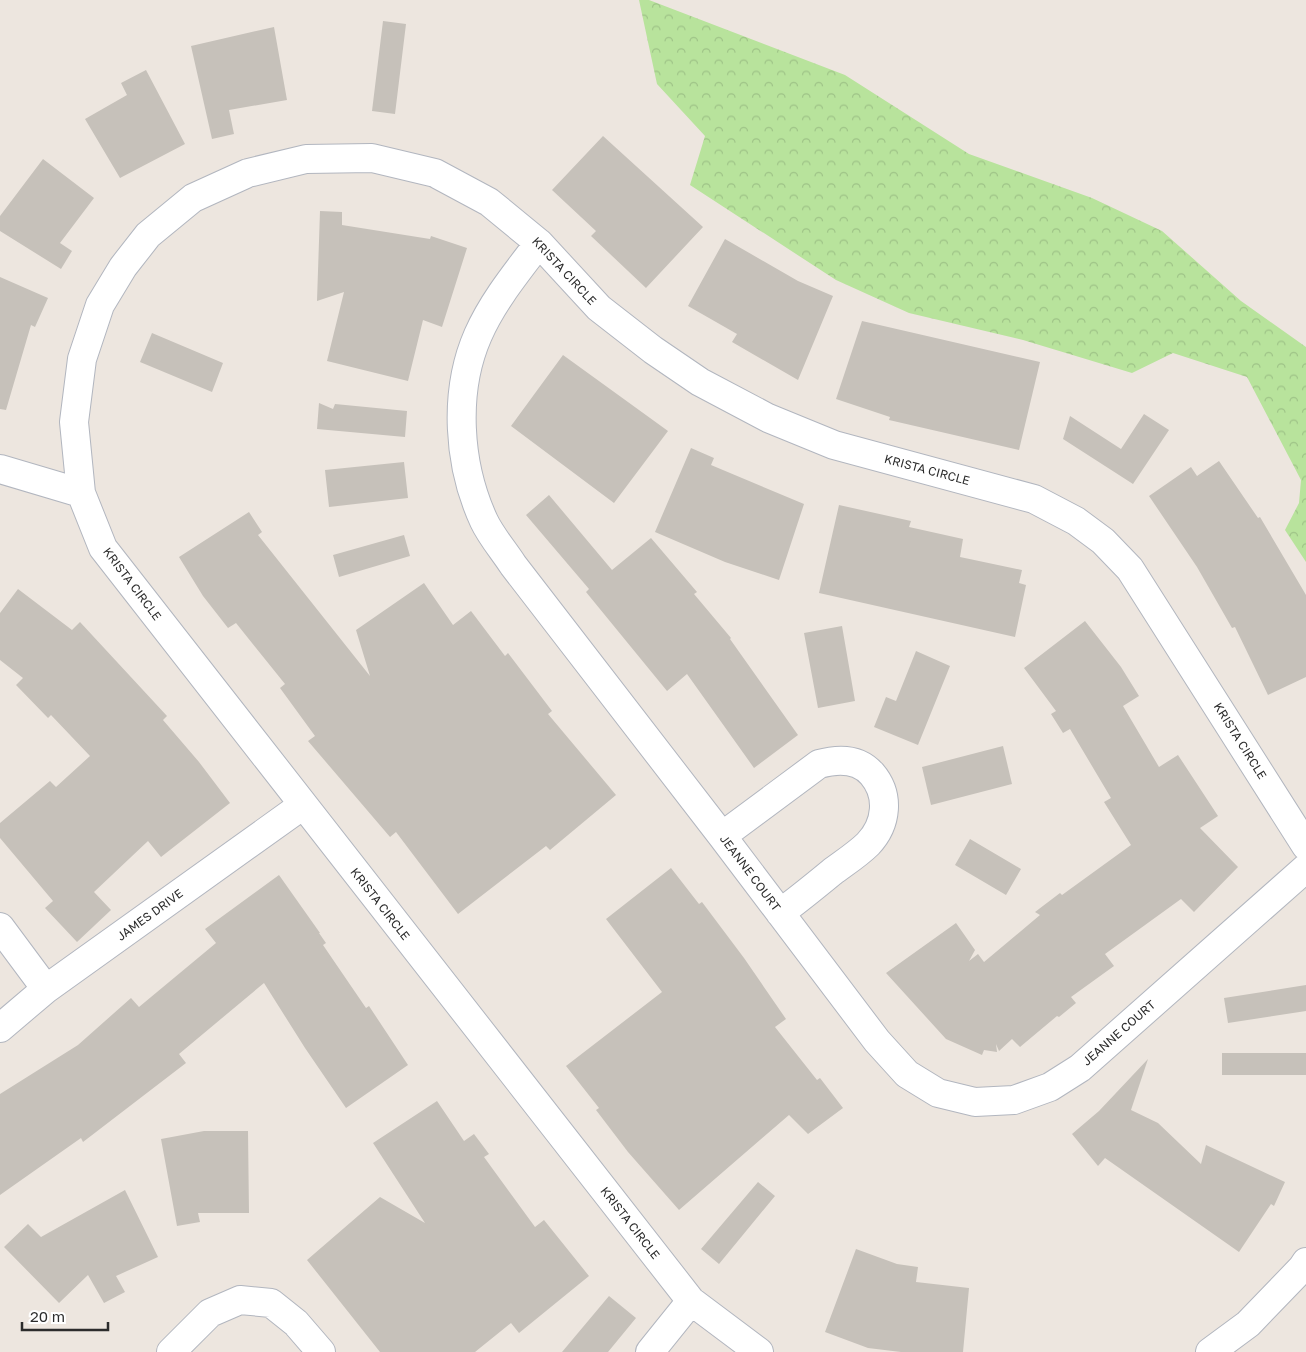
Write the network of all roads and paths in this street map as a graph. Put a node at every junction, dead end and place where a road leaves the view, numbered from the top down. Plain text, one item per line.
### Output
1 (539, 243) junction
2 (0, 469) edge
3 (80, 493) junction
4 (302, 805) junction
5 (722, 836) junction
6 (1306, 846) edge
7 (1306, 868) edge
8 (780, 913) junction
9 (0, 927) edge
10 (46, 989) junction
11 (0, 1028) edge
12 (1306, 1262) edge
13 (691, 1301) junction
14 (170, 1352) edge
15 (321, 1352) edge
16 (650, 1352) edge
17 (759, 1352) edge
18 (1210, 1352) edge

1 - 3 street, KRISTA CIRCLE
1 - 5 street, JEANNE COURT
1 - 6 street, KRISTA CIRCLE
2 - 3 street
3 - 4 street, KRISTA CIRCLE
4 - 10 street, JAMES DRIVE
4 - 13 street, KRISTA CIRCLE
5 - 8 street, JEANNE COURT
5 - 8 street
7 - 8 street, JEANNE COURT
9 - 10 street
10 - 11 street, JAMES DRIVE
12 - 18 street
13 - 16 street
13 - 17 street, KRISTA CIRCLE
14 - 15 street

